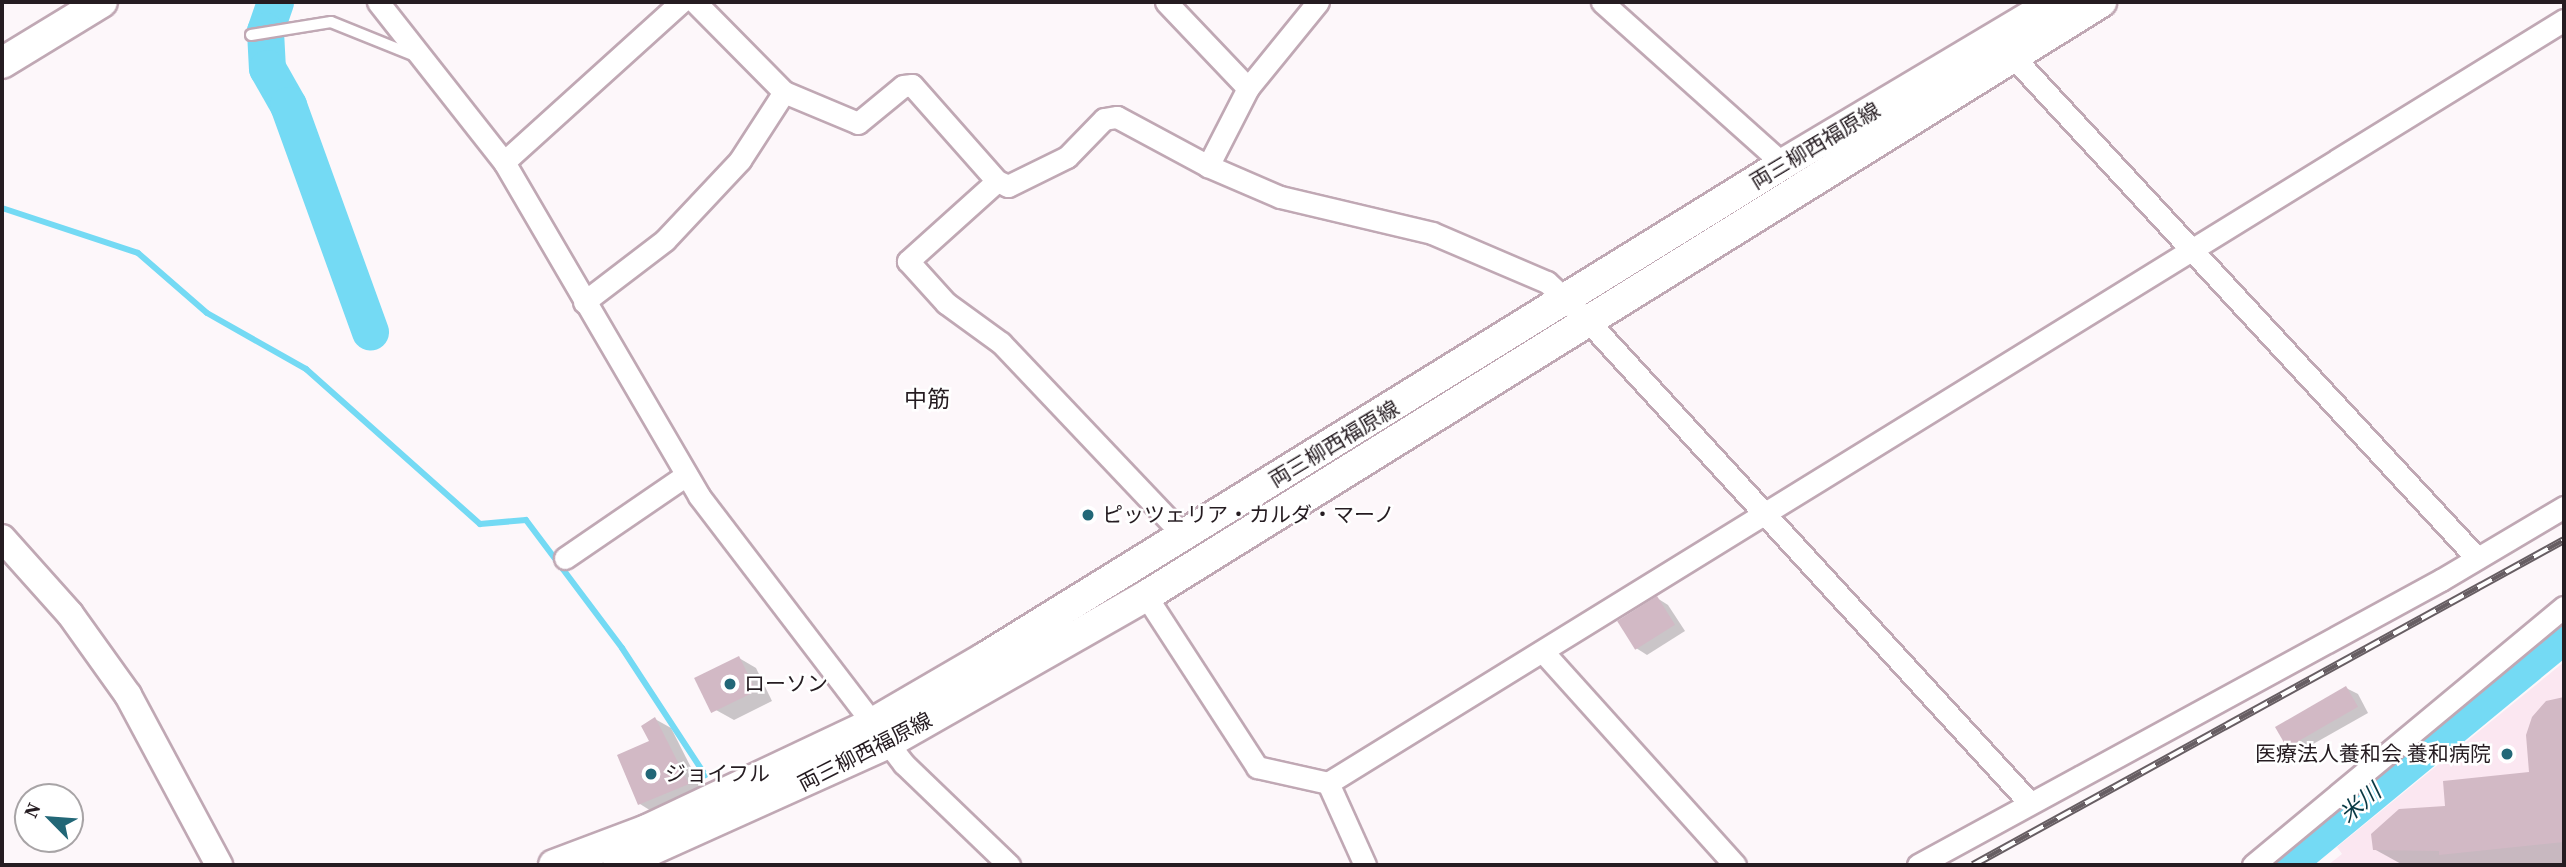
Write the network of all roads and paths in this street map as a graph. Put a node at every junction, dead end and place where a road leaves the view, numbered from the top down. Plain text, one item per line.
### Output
1 (102, 2) edge
2 (378, 2) edge
3 (681, 2) edge
4 (695, 2) edge
5 (1166, 2) edge
6 (1318, 2) edge
7 (1602, 2) edge
8 (2101, 2) edge
9 (2063, 9) edge
10 (2564, 20) edge
11 (251, 35) dead end
12 (2005, 48) junction
13 (423, 58) junction
14 (2, 64) edge
15 (1248, 88) junction
16 (783, 92) junction
17 (504, 162) junction
18 (1783, 164) junction
19 (1208, 166) junction
20 (997, 181) junction
21 (2192, 249) junction
22 (584, 302) junction
23 (1577, 310) junction
24 (686, 475) junction
25 (2564, 507) edge
26 (1764, 516) junction
27 (1183, 536) junction
28 (2, 538) edge
29 (2476, 556) junction
30 (565, 558) dead end
31 (1146, 596) junction
32 (2564, 607) edge
33 (1545, 654) junction
34 (880, 733) junction
35 (1328, 783) junction
36 (2029, 802) junction
37 (2265, 862) edge
38 (219, 865) edge
39 (554, 865) edge
40 (618, 865) edge
41 (1009, 865) edge
42 (1365, 865) edge
43 (1735, 865) edge
44 (1918, 865) edge

1 - 14 main road
2 - 13 street
3 - 17 street
4 - 16 street
5 - 15 street
6 - 15 street
7 - 18 street
8 - 9 main road, 両三柳西福原線
9 - 12 main road, 両三柳西福原線
10 - 21 street
11 - 13 lane
12 - 18 main road, 両三柳西福原線
12 - 21 street
12 - 23 main road, 両三柳西福原線
13 - 17 street
15 - 19 street
16 - 20 street
16 - 22 street
17 - 22 street
18 - 23 main road, 両三柳西福原線
19 - 20 street
19 - 23 street
20 - 27 street
21 - 26 street
21 - 29 street
22 - 24 street
23 - 26 street
23 - 27 main road, 両三柳西福原線
23 - 31 main road, 両三柳西福原線
24 - 30 street
24 - 34 street
25 - 29 street
26 - 33 street
26 - 36 street
27 - 34 main road, 両三柳西福原線
28 - 38 street
29 - 36 street
31 - 34 main road, 両三柳西福原線
31 - 35 street
32 - 37 street
33 - 35 street
33 - 43 street
34 - 39 main road, 両三柳西福原線
34 - 40 main road, 両三柳西福原線
34 - 41 street
35 - 42 street
36 - 44 street

